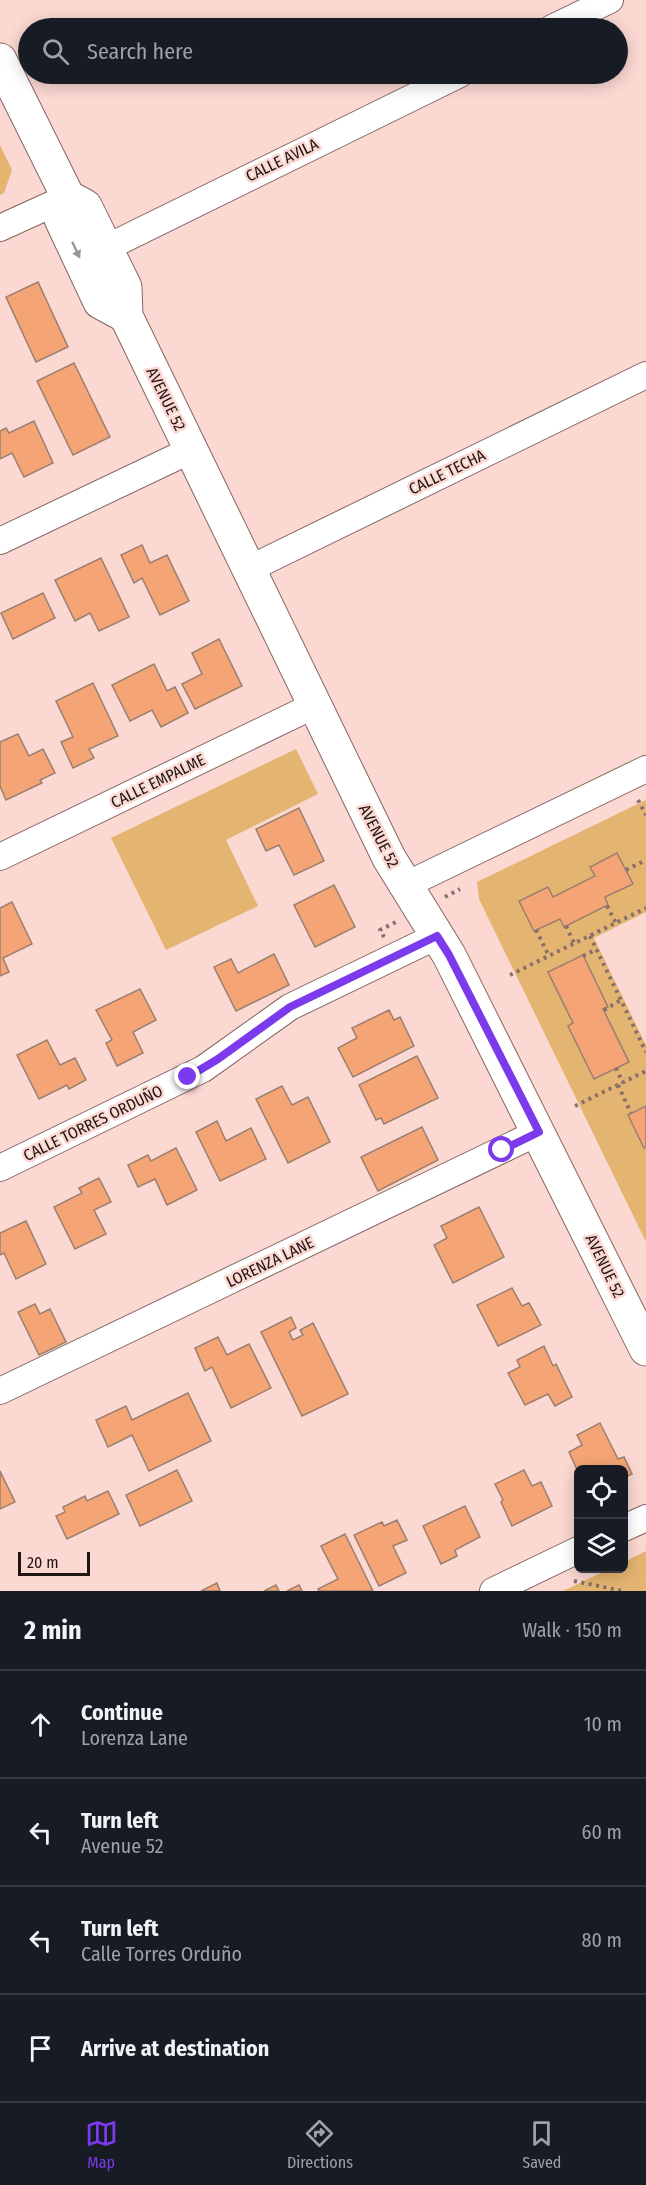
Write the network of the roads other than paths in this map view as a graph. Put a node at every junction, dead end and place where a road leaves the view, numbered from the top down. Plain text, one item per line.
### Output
1 (610, 0) edge
2 (573, 18) edge
3 (0, 60) edge
4 (440, 84) edge
5 (68, 196) junction
6 (0, 228) edge
7 (106, 248) junction
8 (126, 316) junction
9 (646, 375) edge
10 (191, 450) junction
11 (0, 541) edge
12 (249, 569) junction
13 (315, 705) junction
14 (646, 769) edge
15 (0, 857) edge
16 (406, 885) junction
17 (437, 936) junction
18 (539, 1132) junction
19 (0, 1168) edge
20 (646, 1349) edge
21 (0, 1391) edge
22 (646, 1518) edge
23 (628, 1526) edge
24 (574, 1552) edge
25 (493, 1591) edge

1 - 2 street
3 - 5 main road, AVENUE 52
4 - 7 street, CALLE AVILA
5 - 6 street
5 - 7 main road, AVENUE 52
5 -> 8 main road
7 - 8 main road, AVENUE 52
8 - 10 main road, AVENUE 52
9 - 12 street, CALLE TECHA
10 - 11 street
10 - 12 main road, AVENUE 52
12 - 13 main road, AVENUE 52
13 - 15 street, CALLE EMPALME
13 - 16 main road, AVENUE 52
14 - 16 street
16 - 17 main road, AVENUE 52
17 - 18 main road, AVENUE 52
17 - 19 street, CALLE TORRES ORDUÑO
18 - 20 main road, AVENUE 52
18 - 21 street, LORENZA LANE
22 - 23 street
24 - 25 street

